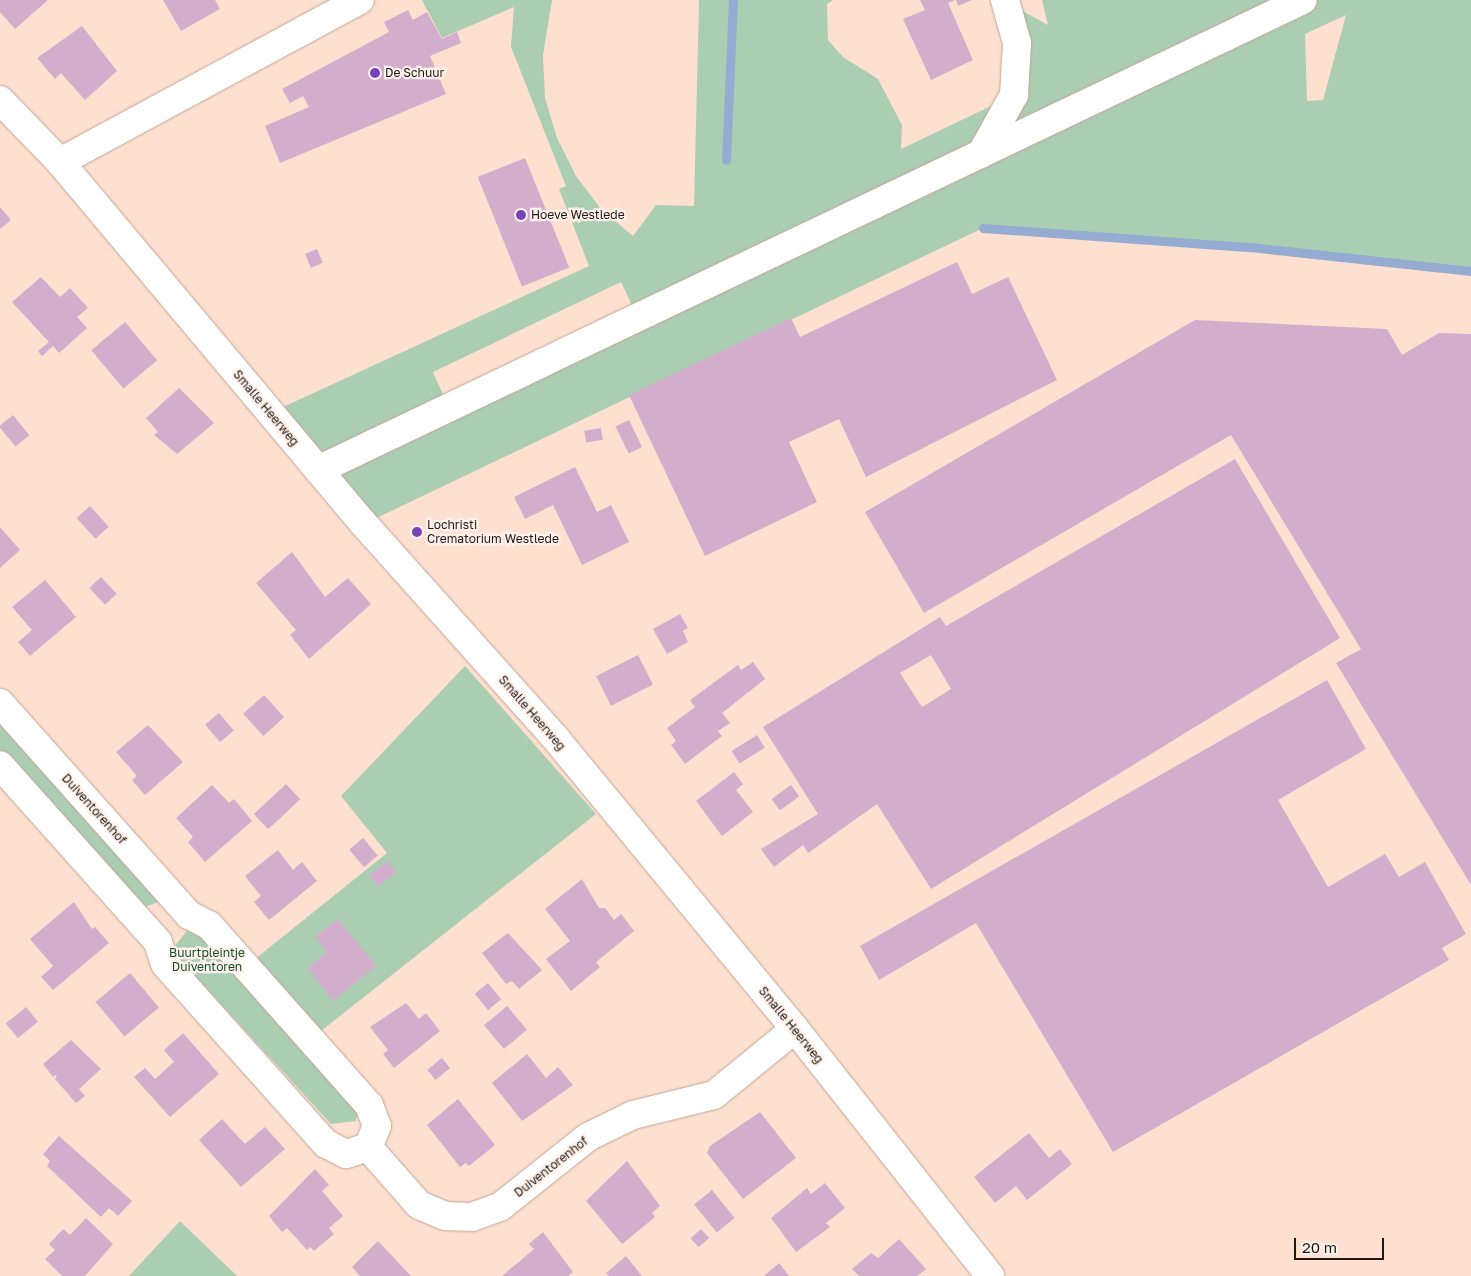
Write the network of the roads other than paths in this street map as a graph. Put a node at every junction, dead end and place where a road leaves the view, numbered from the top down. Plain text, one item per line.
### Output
1 (360, 0) edge
2 (1005, 0) edge
3 (1303, 0) edge
4 (1264, 9) edge
5 (0, 100) edge
6 (981, 154) junction
7 (60, 162) junction
8 (318, 470) junction
9 (0, 703) edge
10 (0, 764) edge
11 (189, 915) junction
12 (158, 942) junction
13 (795, 1029) junction
14 (368, 1147) junction
15 (990, 1276) edge

1 - 7 street
2 - 6 street
3 - 4 street
4 - 6 street
5 - 7 street, Smalle Heerweg
6 - 8 street
7 - 8 street, Smalle Heerweg
8 - 13 street, Smalle Heerweg
9 - 11 street, Duiventorenhof
10 - 12 street
11 - 12 street
11 - 14 street, Duiventorenhof
12 - 14 street
13 - 14 street, Duiventorenhof
13 - 15 street, Smalle Heerweg

